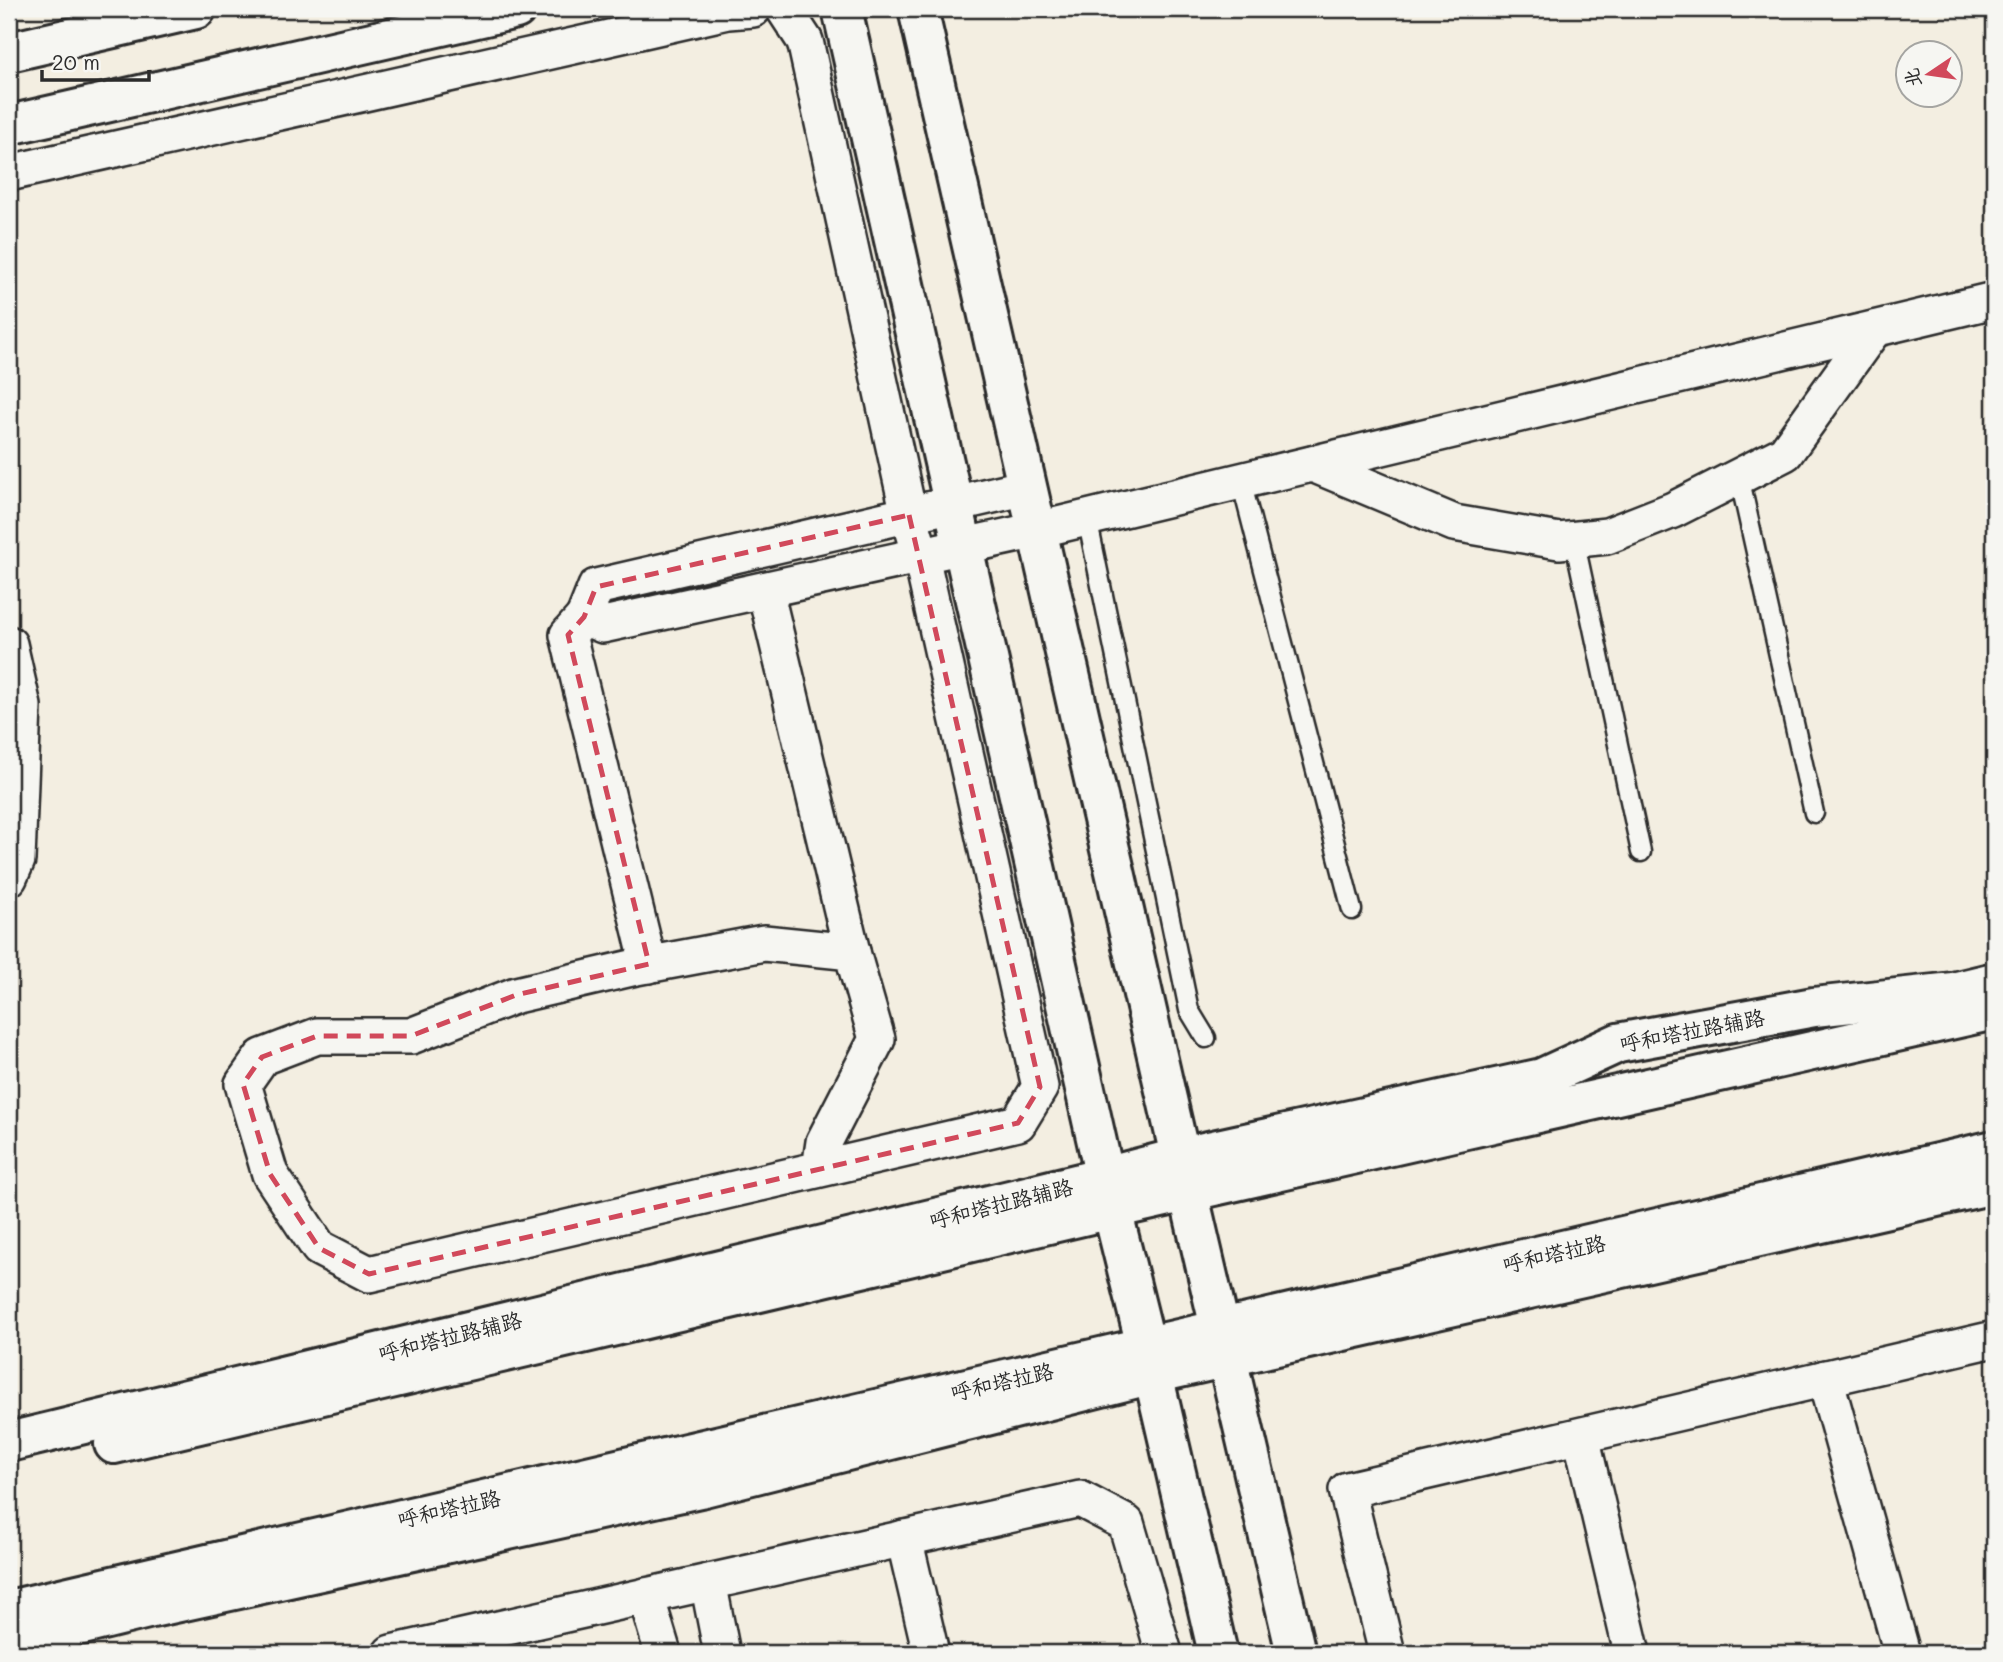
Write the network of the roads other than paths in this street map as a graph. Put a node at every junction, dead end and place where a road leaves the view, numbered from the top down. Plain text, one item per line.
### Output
1 (196, 9) edge
2 (516, 9) edge
3 (753, 9) edge
4 (784, 9) edge
5 (842, 9) edge
6 (918, 9) edge
7 (9, 52) edge
8 (52, 116) junction
9 (9, 125) edge
10 (64, 161) junction
11 (9, 173) edge
12 (1994, 300) edge
13 (1874, 329) junction
14 (1313, 464) junction
15 (1739, 476) junction
16 (1241, 481) junction
17 (1027, 487) junction
18 (954, 504) junction
19 (909, 515) junction
20 (1087, 518) junction
21 (1037, 530) junction
22 (1574, 539) junction
23 (963, 546) junction
24 (921, 556) junction
25 (765, 590) junction
26 (584, 617) junction
27 (9, 644) edge
28 (1814, 813) dead end
29 (1642, 852) dead end
30 (9, 878) edge
31 (1352, 910) dead end
32 (852, 952) junction
33 (649, 965) junction
34 (1994, 982) edge
35 (1994, 1010) edge
36 (1206, 1038) dead end
37 (1994, 1150) edge
38 (820, 1169) junction
39 (1184, 1174) junction
40 (1994, 1184) edge
41 (1109, 1193) junction
42 (1994, 1339) edge
43 (1223, 1344) junction
44 (1150, 1360) junction
45 (1825, 1378) junction
46 (1581, 1436) junction
47 (9, 1442) edge
48 (9, 1469) edge
49 (904, 1538) junction
50 (708, 1582) junction
51 (646, 1596) junction
52 (9, 1611) edge
53 (9, 1643) edge
54 (391, 1653) edge
55 (663, 1653) edge
56 (722, 1653) edge
57 (931, 1653) edge
58 (1164, 1653) edge
59 (1218, 1653) edge
60 (1296, 1653) edge
61 (1388, 1653) edge
62 (1632, 1653) edge
63 (1902, 1653) edge

1 - 7 street
2 - 8 street
3 - 10 street
4 - 19 street
5 - 18 street
6 - 17 street
8 - 9 street
8 - 10 street
10 - 11 street
12 - 13 street
13 - 14 street
13 - 15 street
14 - 16 street
14 - 22 street
15 - 22 street
15 - 28 lane
16 - 20 street
16 - 31 lane
17 - 18 street
17 - 21 street
18 - 19 street
18 - 23 street
19 - 24 street
19 - 26 street
20 - 21 street
20 - 36 lane
21 - 23 street
21 - 39 street
22 - 29 lane
23 - 24 street
23 - 41 street
24 - 25 street
24 - 38 street
25 - 26 street
25 - 32 street
26 - 33 street
27 - 30 street
32 - 33 street
32 - 38 street
33 - 38 street
34 - 39 street, 呼和塔拉路辅路
35 - 39 street
37 - 43 street, 呼和塔拉路
39 - 41 street
39 - 43 street
40 - 43 street
41 - 44 street
41 - 47 street, 呼和塔拉路辅路
41 - 48 street
42 - 45 street
43 - 44 street, 呼和塔拉路
43 - 60 street
44 - 52 street, 呼和塔拉路
44 - 53 street
44 - 59 street
45 - 46 street
45 - 63 street
46 - 61 street
46 - 62 street
49 - 50 street
49 - 57 street
49 - 58 street
50 - 51 street
50 - 56 street
51 - 54 street
51 - 55 street

